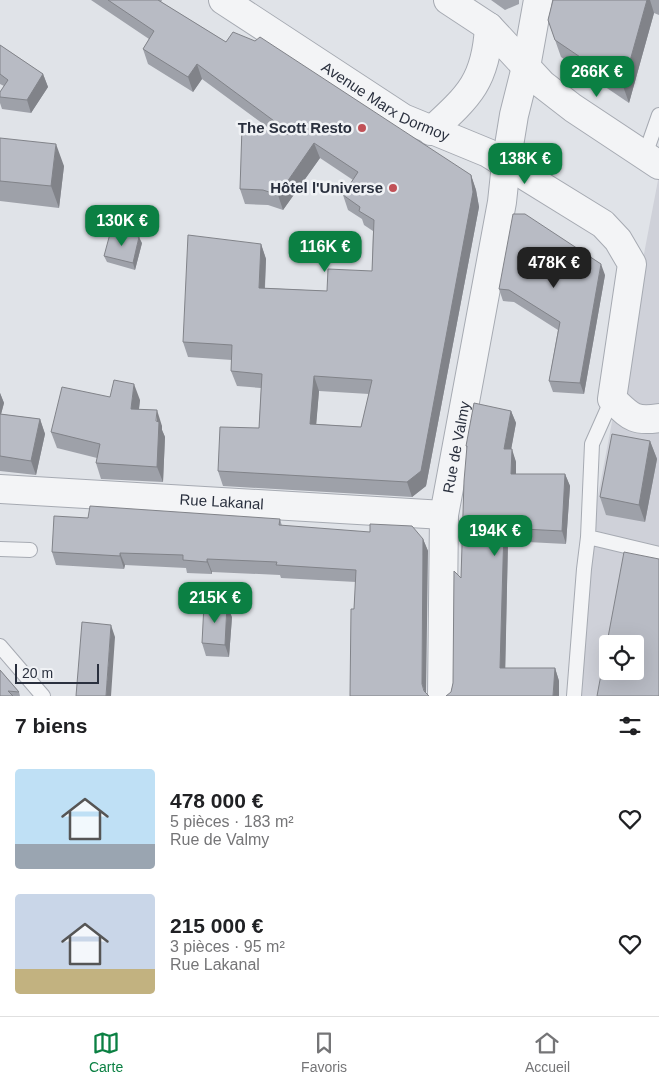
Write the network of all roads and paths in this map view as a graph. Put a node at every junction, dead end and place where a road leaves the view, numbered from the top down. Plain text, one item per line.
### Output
1 (224, 0) edge
2 (448, 0) edge
3 (538, 0) edge
4 (488, 27) junction
5 (526, 67) junction
6 (659, 115) edge
7 (431, 130) junction
8 (652, 160) edge
9 (506, 164) junction
10 (612, 399) junction
11 (659, 418) edge
12 (0, 489) edge
13 (444, 515) junction
14 (588, 536) junction
15 (0, 549) edge
16 (30, 550) dead end
17 (659, 554) edge
18 (0, 646) edge
19 (43, 696) edge
20 (442, 696) edge
21 (574, 696) edge

1 - 7 street, Avenue Marx Dormoy
2 - 4 street
3 - 5 street, Rue de Valmy
4 - 5 street
4 - 7 street
5 - 8 street
5 - 9 street, Rue de Valmy
6 - 8 lane
7 - 9 street, Avenue Marx Dormoy
9 - 10 street, Avenue Marx Dormoy
9 - 13 street, Rue de Valmy
10 - 11 street
10 - 14 lane
12 - 13 street, Rue Lakanal
13 - 20 street, Rue de Valmy
14 - 17 lane
14 - 21 lane
15 - 16 lane
18 - 19 lane

